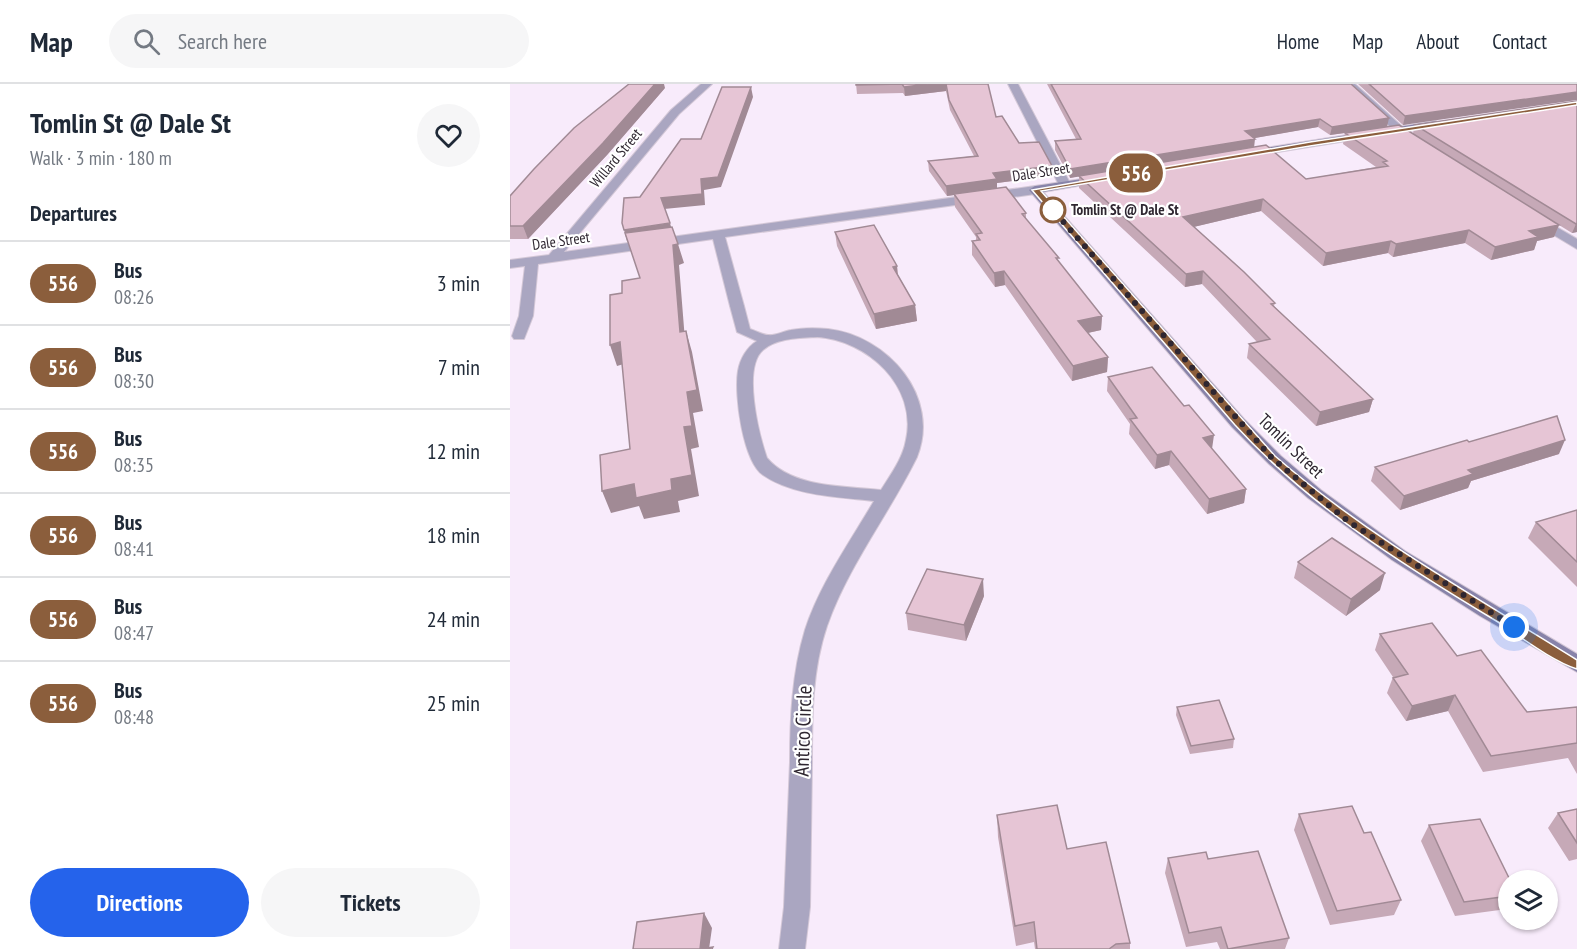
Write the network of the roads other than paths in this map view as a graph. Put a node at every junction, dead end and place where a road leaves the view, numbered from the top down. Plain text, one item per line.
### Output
1 (707, 84) edge
2 (1013, 84) edge
3 (1349, 84) edge
4 (1447, 123) edge
5 (1400, 130) junction
6 (1421, 147) edge
7 (1234, 156) edge
8 (1111, 177) edge
9 (1065, 185) junction
10 (1035, 190) junction
11 (1526, 212) edge
12 (718, 236) junction
13 (1577, 245) edge
14 (553, 258) junction
15 (532, 261) junction
16 (510, 264) edge
17 (519, 336) dead end
18 (771, 341) junction
19 (886, 496) junction
20 (1577, 664) edge
21 (792, 949) edge

1 - 14 street, Willard Street
2 - 9 street
3 - 5 street
4 - 5 street
5 - 6 street
5 - 7 street
8 - 9 street, Dale Street
9 - 10 street, Dale Street
10 - 12 street, Dale Street
10 - 20 street, Tomlin Street
11 - 13 street
12 - 14 street, Dale Street
12 - 18 street
14 - 15 street, Dale Street
15 - 16 street, Dale Street
15 - 17 street
18 - 19 street, Antico Circle
18 - 19 street, Antico Circle
19 - 21 street, Antico Circle

